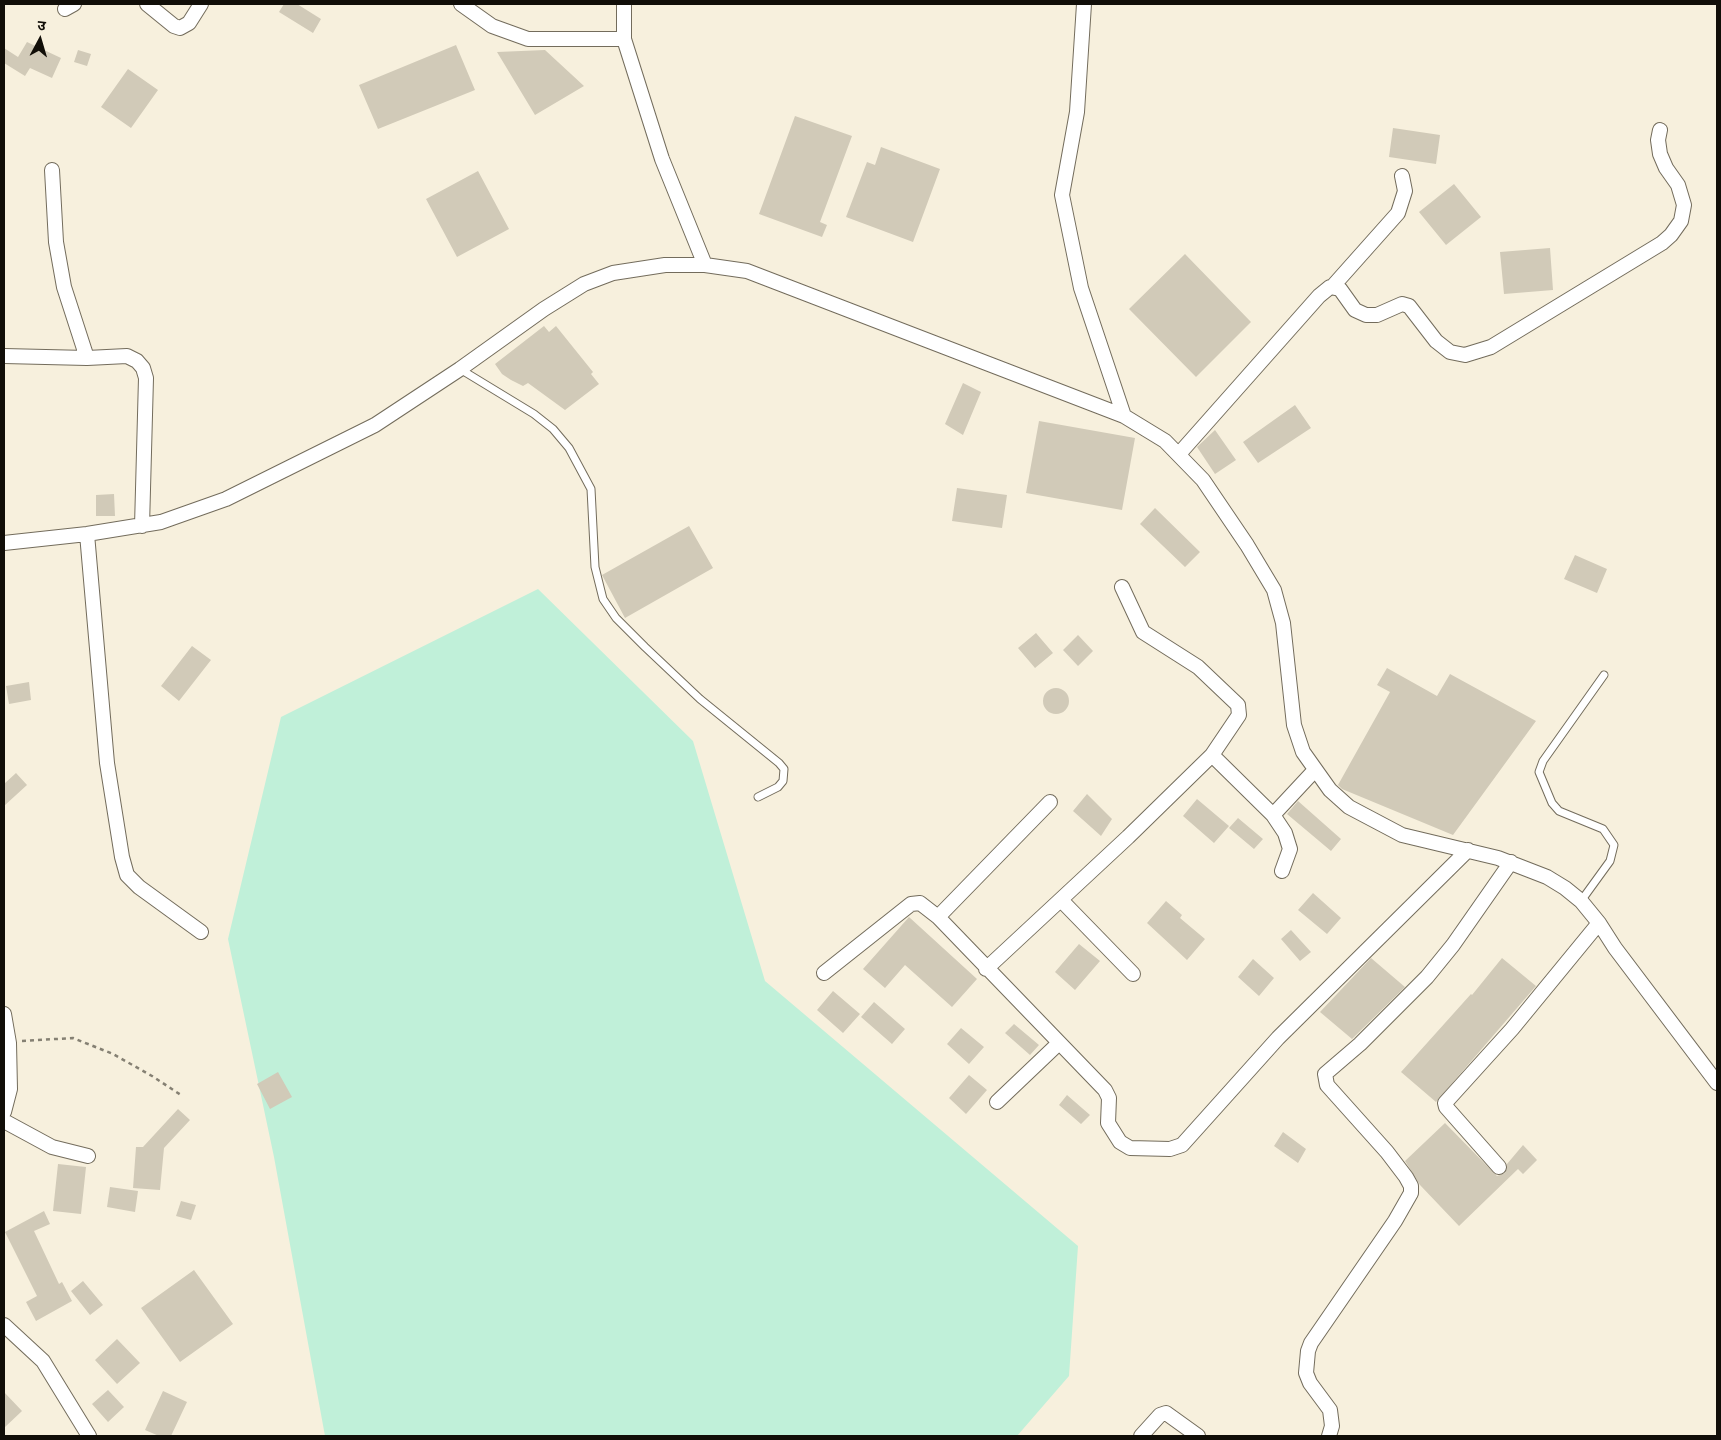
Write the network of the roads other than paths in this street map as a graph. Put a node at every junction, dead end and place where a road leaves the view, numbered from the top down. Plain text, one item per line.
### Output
1 (147, 4) edge
2 (201, 4) edge
3 (461, 4) edge
4 (624, 4) edge
5 (1084, 4) edge
6 (624, 39) junction
7 (1660, 130) dead end
8 (52, 170) dead end
9 (1402, 176) dead end
10 (705, 265) junction
11 (1333, 286) junction
12 (4, 356) edge
13 (87, 358) junction
14 (460, 369) junction
15 (1124, 416) junction
16 (1180, 454) junction
17 (142, 526) junction
18 (87, 534) junction
19 (4, 543) edge
20 (1122, 587) dead end
21 (1604, 675) dead end
22 (1212, 755) junction
23 (1314, 771) junction
24 (758, 797) dead end
25 (1050, 802) dead end
26 (1273, 814) junction
27 (1468, 850) junction
28 (1511, 862) junction
29 (1282, 870) dead end
30 (1061, 900) junction
31 (1580, 901) junction
32 (938, 917) junction
33 (1599, 922) junction
34 (200, 932) dead end
35 (986, 969) junction
36 (824, 973) dead end
37 (1133, 974) dead end
38 (4, 1014) edge
39 (1059, 1043) junction
40 (1717, 1083) edge
41 (996, 1102) dead end
42 (4, 1112) edge
43 (4, 1121) edge
44 (88, 1156) dead end
45 (1498, 1167) dead end
46 (4, 1325) edge
47 (89, 1436) edge
48 (1141, 1436) edge
49 (1198, 1436) edge
50 (1329, 1436) edge

1 - 2 street
3 - 6 street
4 - 6 street
5 - 15 street
6 - 10 street
7 - 11 street
8 - 13 street
9 - 11 street
10 - 14 street
10 - 15 street
11 - 16 street
12 - 13 street
13 - 17 street
14 - 17 street
14 - 24 lane
15 - 16 street
16 - 23 street
17 - 18 street
18 - 19 street
18 - 34 street
20 - 22 street
21 - 31 lane
22 - 26 street
22 - 30 street
23 - 26 street
23 - 27 street
25 - 32 street
26 - 29 street
27 - 28 street
27 - 39 street
28 - 31 street
28 - 50 street
30 - 35 street
30 - 37 street
31 - 33 street
32 - 35 street
32 - 36 street
33 - 40 street
33 - 45 street
35 - 39 street
38 - 42 street
39 - 41 street
43 - 44 street
46 - 47 street
48 - 49 street

